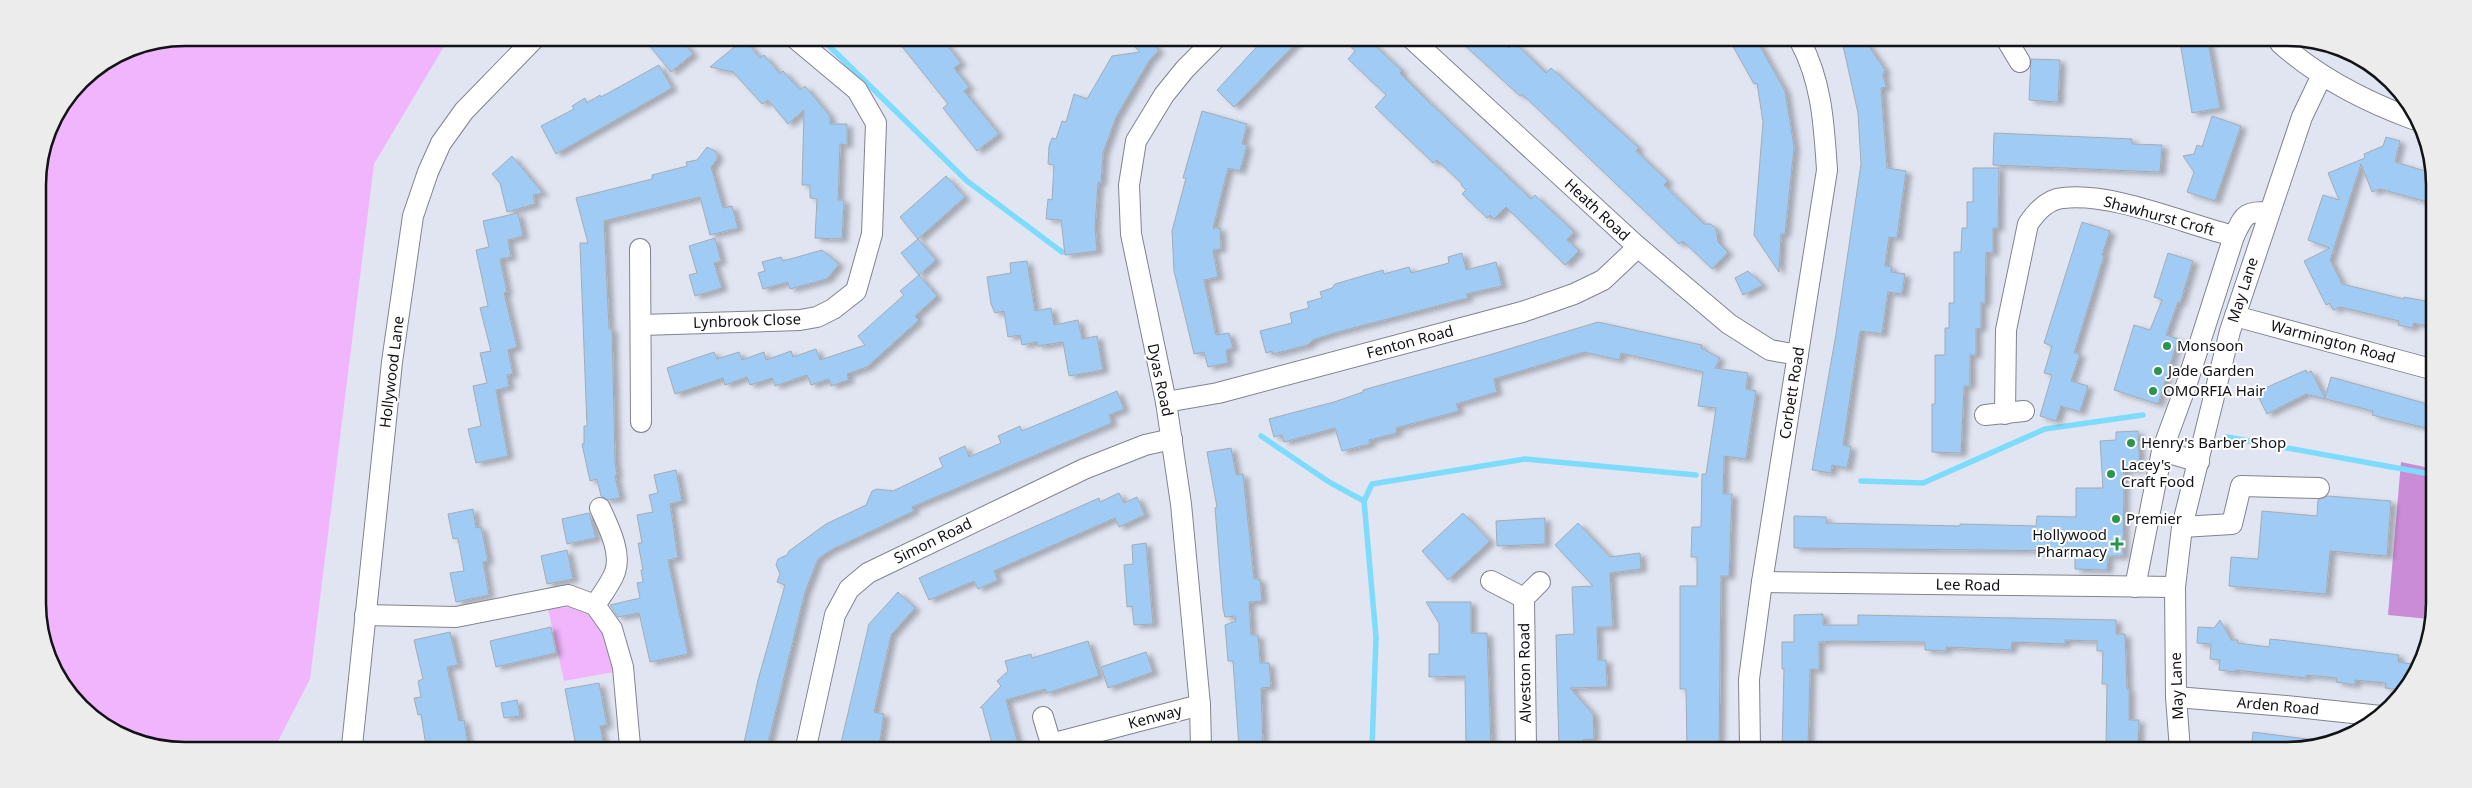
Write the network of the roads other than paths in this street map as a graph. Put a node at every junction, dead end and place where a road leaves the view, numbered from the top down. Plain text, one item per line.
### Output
1 (1420, 46) edge
2 (1802, 46) edge
3 (2010, 46) edge
4 (2285, 46) edge
5 (527, 47) edge
6 (805, 47) edge
7 (1207, 47) edge
8 (2020, 62) dead end
9 (2322, 75) junction
10 (2407, 117) edge
11 (2269, 212) junction
12 (2234, 236) junction
13 (1638, 248) junction
14 (640, 249) dead end
15 (2235, 316) junction
16 (641, 325) junction
17 (1798, 355) junction
18 (2426, 368) edge
19 (1166, 402) junction
20 (1985, 415) dead end
21 (640, 422) dead end
22 (1172, 439) junction
23 (2162, 452) junction
24 (2199, 462) junction
25 (2319, 488) dead end
26 (600, 508) dead end
27 (2182, 527) junction
28 (1491, 581) dead end
29 (1540, 582) dead end
30 (1762, 582) junction
31 (2135, 587) junction
32 (2175, 587) junction
33 (1524, 598) junction
34 (596, 605) junction
35 (365, 615) junction
36 (2176, 697) junction
37 (1200, 706) junction
38 (2368, 715) edge
39 (1043, 717) dead end
40 (1526, 741) edge
41 (1750, 741) edge
42 (2179, 741) edge
43 (352, 742) edge
44 (630, 742) edge
45 (807, 742) edge
46 (1050, 742) edge
47 (1067, 742) edge
48 (1201, 742) edge

1 - 13 street, Heath Road
2 - 17 street, Corbett Road
3 - 8 street
4 - 9 street
5 - 35 street, Hollywood Lane
6 - 16 street, Lynbrook Close
7 - 19 street, Dyas Road
9 - 10 street
9 - 11 street, May Lane
11 - 12 street, Shawhurst Croft
11 - 15 street, May Lane
12 - 20 street, Shawhurst Croft
12 - 23 street
13 - 17 street, Heath Road
13 - 19 street, Fenton Road
14 - 16 street
15 - 18 street, Warmington Road
15 - 24 street, May Lane
16 - 21 street
17 - 30 street, Corbett Road
19 - 22 street, Dyas Road
22 - 37 street, Dyas Road
22 - 45 street, Simon Road
23 - 24 street
23 - 31 street
24 - 27 street, May Lane
25 - 27 street
26 - 34 street
27 - 32 street, May Lane
28 - 33 street
29 - 33 street
30 - 31 street, Lee Road
30 - 41 street, Corbett Road
31 - 32 street, Lee Road
32 - 36 street, May Lane
33 - 40 street, Alveston Road
34 - 35 street
34 - 44 street
35 - 43 street, Hollywood Lane
36 - 38 street, Arden Road
36 - 42 street, May Lane
37 - 47 street, Kenway
37 - 48 street, Dyas Road
39 - 46 street, Kenway

